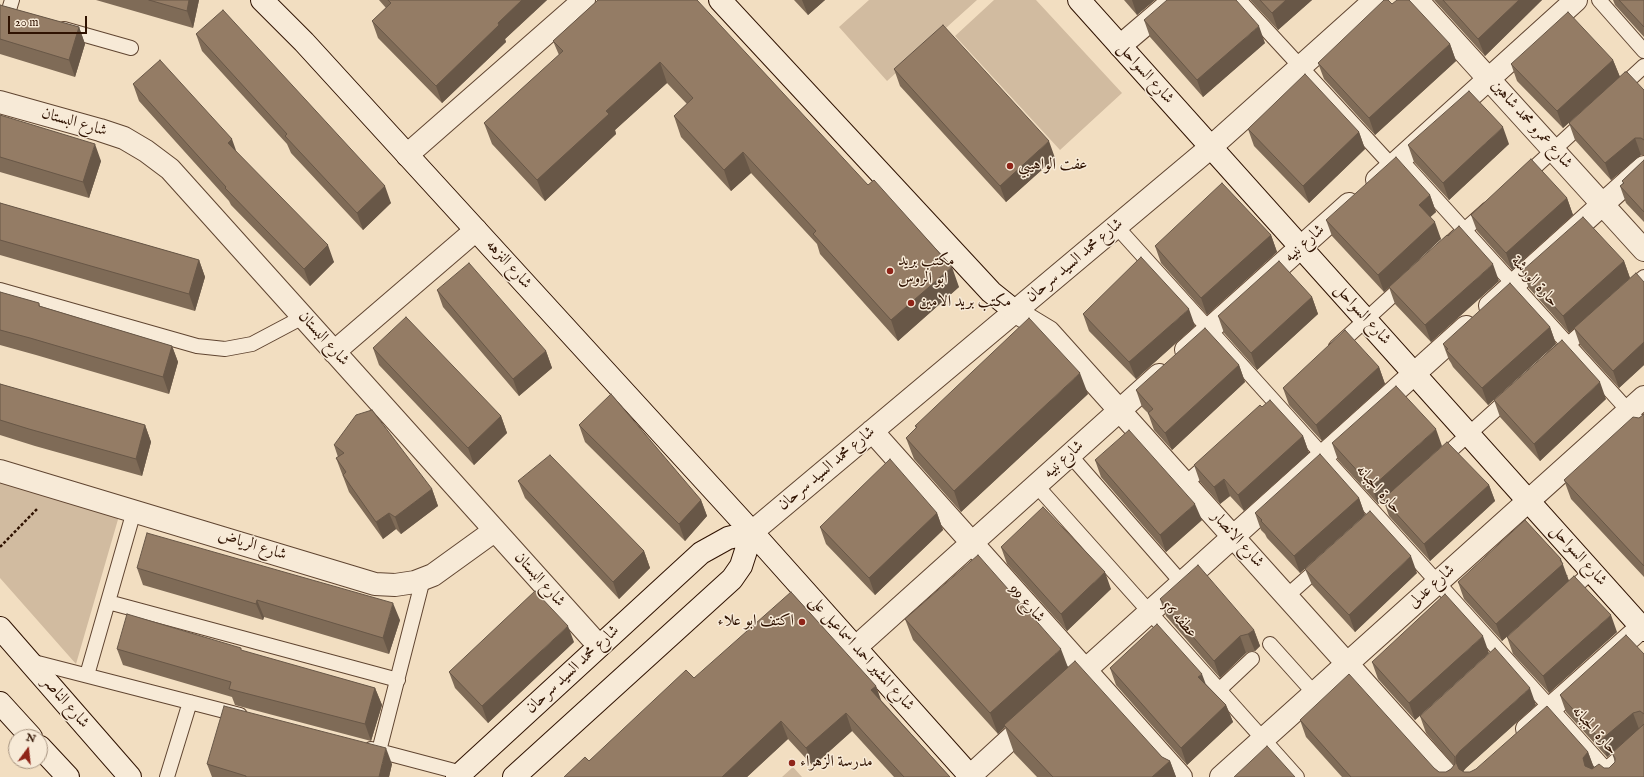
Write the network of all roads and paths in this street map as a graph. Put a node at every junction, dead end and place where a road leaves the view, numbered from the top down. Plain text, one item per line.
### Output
1 (262, 0) edge
2 (584, 0) edge
3 (720, 0) edge
4 (1079, 0) edge
5 (1174, 0) edge
6 (1240, 0) edge
7 (1375, 0) edge
8 (1417, 0) edge
9 (1576, 0) edge
10 (1599, 0) edge
11 (7, 8) edge
12 (24, 18) edge
13 (54, 26) edge
14 (1120, 46) junction
15 (130, 48) dead end
16 (1644, 51) edge
17 (1644, 66) edge
18 (1301, 67) junction
19 (1489, 79) junction
20 (1610, 98) edge
21 (0, 102) edge
22 (1593, 113) edge
23 (1211, 147) junction
24 (1553, 150) junction
25 (408, 155) junction
26 (1396, 162) junction
27 (1644, 167) edge
28 (1512, 187) edge
29 (1500, 198) edge
30 (1602, 204) junction
31 (1116, 226) junction
32 (476, 230) junction
33 (1465, 230) junction
34 (1301, 247) junction
35 (1644, 250) edge
36 (1441, 251) edge
37 (1418, 272) edge
38 (1644, 277) edge
39 (1514, 285) junction
40 (0, 290) edge
41 (1615, 303) edge
42 (1016, 312) junction
43 (1603, 313) edge
44 (302, 317) junction
45 (1366, 320) junction
46 (1210, 329) junction
47 (1568, 345) junction
48 (334, 352) junction
49 (1326, 356) edge
50 (1544, 366) edge
51 (1414, 374) junction
52 (1521, 387) edge
53 (1287, 391) edge
54 (1644, 396) edge
55 (1276, 402) junction
56 (1120, 410) junction
57 (1628, 411) junction
58 (1265, 412) edge
59 (1644, 428) edge
60 (872, 431) junction
61 (1468, 434) junction
62 (1220, 453) edge
63 (1070, 455) junction
64 (1324, 456) junction
65 (1429, 470) edge
66 (0, 471) edge
67 (1186, 483) junction
68 (1036, 485) junction
69 (53, 487) junction
70 (1528, 501) junction
71 (1389, 505) edge
72 (134, 511) junction
73 (1378, 515) junction
74 (1366, 525) edge
75 (494, 531) junction
76 (752, 532) junction
77 (1234, 536) junction
78 (972, 543) junction
79 (0, 547) edge
80 (1332, 555) edge
81 (1592, 571) junction
82 (423, 579) junction
83 (1438, 582) junction
84 (1182, 583) junction
85 (1287, 596) junction
86 (108, 602) junction
87 (1558, 602) edge
88 (1149, 613) junction
89 (1643, 627) edge
90 (0, 628) edge
91 (1513, 643) edge
92 (1270, 644) dead end
93 (599, 646) junction
94 (855, 648) junction
95 (1502, 653) junction
96 (1252, 659) dead end
97 (27, 660) junction
98 (1347, 663) junction
99 (1490, 664) edge
100 (1086, 670) junction
101 (88, 675) junction
102 (398, 680) junction
103 (1219, 690) junction
104 (1314, 693) junction
105 (190, 702) junction
106 (0, 703) edge
107 (1551, 708) junction
108 (251, 718) edge
109 (24, 729) edge
110 (1644, 736) edge
111 (1263, 740) junction
112 (356, 745) edge
113 (1510, 745) edge
114 (379, 751) junction
115 (48, 756) edge
116 (459, 775) edge
117 (1605, 775) edge
118 (970, 776) edge
119 (68, 777) edge
120 (130, 777) edge
121 (167, 777) edge
122 (514, 777) edge
123 (1181, 777) edge
124 (1221, 777) edge
125 (1297, 777) edge
126 (1450, 777) edge

1 - 25 street, شارع النزهه
2 - 25 street
3 - 42 street, شارع الانصار
4 - 14 street, شارع السواحل
5 - 14 street
6 - 18 lane, حارة الورشة
7 - 18 street, شارع محمد السيد سرحان
8 - 19 street, شارع عمرو محمد شاهين
9 - 19 street, شارع نبيه
10 - 16 lane
11 - 12 lane
13 - 15 lane
14 - 23 street, شارع السواحل
17 - 20 lane
18 - 23 street, شارع محمد السيد سرحان
18 - 26 lane, حارة الورشة
19 - 24 street, شارع عمرو محمد شاهين
19 - 26 street, شارع نبيه
21 - 44 street, شارع البستان
22 - 24 lane
23 - 31 street, شارع محمد السيد سرحان
23 - 34 street, شارع السواحل
24 - 28 lane
24 - 30 street, شارع عمرو محمد شاهين
25 - 32 street, شارع النزهه
26 - 33 lane, حارة الورشة
26 - 34 street, شارع نبيه
27 - 30 street
29 - 33 lane
30 - 35 street, شارع عمرو محمد شاهين
30 - 39 street
31 - 42 street, شارع محمد السيد سرحان
31 - 46 lane, حارة الجبانه
32 - 48 street
32 - 76 street, شارع النزهه
33 - 36 lane
33 - 39 lane, حارة الورشة
34 - 45 street, شارع السواحل
34 - 46 street, شارع نبيه
37 - 45 lane
38 - 41 lane
39 - 47 lane, حارة الورشة
39 - 51 street
40 - 44 lane
42 - 56 street, شارع الانصار
42 - 60 street, شارع محمد السيد سرحان
43 - 47 lane
44 - 48 street, شارع البستان
45 - 49 lane
45 - 51 street, شارع السواحل
46 - 55 lane, حارة الجبانه
46 - 56 street, شارع نبيه
47 - 50 lane
47 - 57 lane, حارة الورشة
48 - 75 street, شارع البستان
51 - 61 street, شارع السواحل
51 - 64 street
52 - 61 lane
53 - 55 lane
54 - 57 street, شارع عدلى
55 - 58 lane
55 - 64 lane, حارة الجبانه
56 - 63 street, شارع نبيه
56 - 67 street, شارع الانصار
57 - 59 lane, حارة الورشة
57 - 70 street, شارع عدلى
60 - 76 street, شارع محمد السيد سرحان
60 - 78 street, شارع 99
61 - 65 lane
61 - 70 street, شارع السواحل
62 - 67 lane
63 - 68 street, شارع نبيه
63 - 84 lane
64 - 73 lane, حارة الجبانه
64 - 77 street
66 - 69 street, شارع الرياض
67 - 77 street, شارع الانصار
68 - 78 street, شارع نبيه
68 - 88 lane, عطفه 56
69 - 72 street, شارع الرياض
69 - 79 path
70 - 81 street, شارع السواحل
70 - 83 street, شارع عدلى
71 - 73 lane
72 - 82 street, شارع الرياض
72 - 86 lane
73 - 74 lane
73 - 83 lane, حارة الجبانه
75 - 82 street, شارع الرياض
75 - 93 street, شارع البستان
76 - 93 street, شارع محمد السيد سرحان
76 - 94 street, شارع المشير احمد اسماعيل على
76 - 122 street
77 - 84 street
77 - 85 street, شارع الانصار
78 - 94 street, شارع نبيه
78 - 100 street, شارع 99
80 - 85 lane
81 - 87 lane
81 - 89 street, شارع السواحل
82 - 102 lane
83 - 95 lane, حارة الجبانه
83 - 98 street, شارع عدلى
84 - 88 street
85 - 98 street, شارع الانصار
86 - 101 lane
86 - 102 lane
88 - 100 street
88 - 103 lane, عطفه 56
89 - 107 street
90 - 97 street, شارع الناصر
91 - 95 lane
92 - 104 lane
93 - 116 street, شارع محمد السيد سرحان
94 - 118 street, شارع المشير احمد اسماعيل على
95 - 99 lane
95 - 107 lane, حارة الجبانه
96 - 103 lane
97 - 101 lane
97 - 120 street, شارع الناصر
98 - 104 street, شارع عدلى
98 - 126 street, شارع الانصار
100 - 118 street
100 - 123 street, شارع 99
101 - 105 lane
102 - 114 lane
103 - 111 lane, عطفه 56
104 - 111 street, شارع عدلى
105 - 108 lane
105 - 121 lane
106 - 109 street
107 - 113 street
107 - 117 lane, حارة الجبانه
110 - 117 lane
111 - 124 street, شارع عدلى
111 - 125 lane, عطفه 56
112 - 114 lane
114 - 116 lane
115 - 119 street

